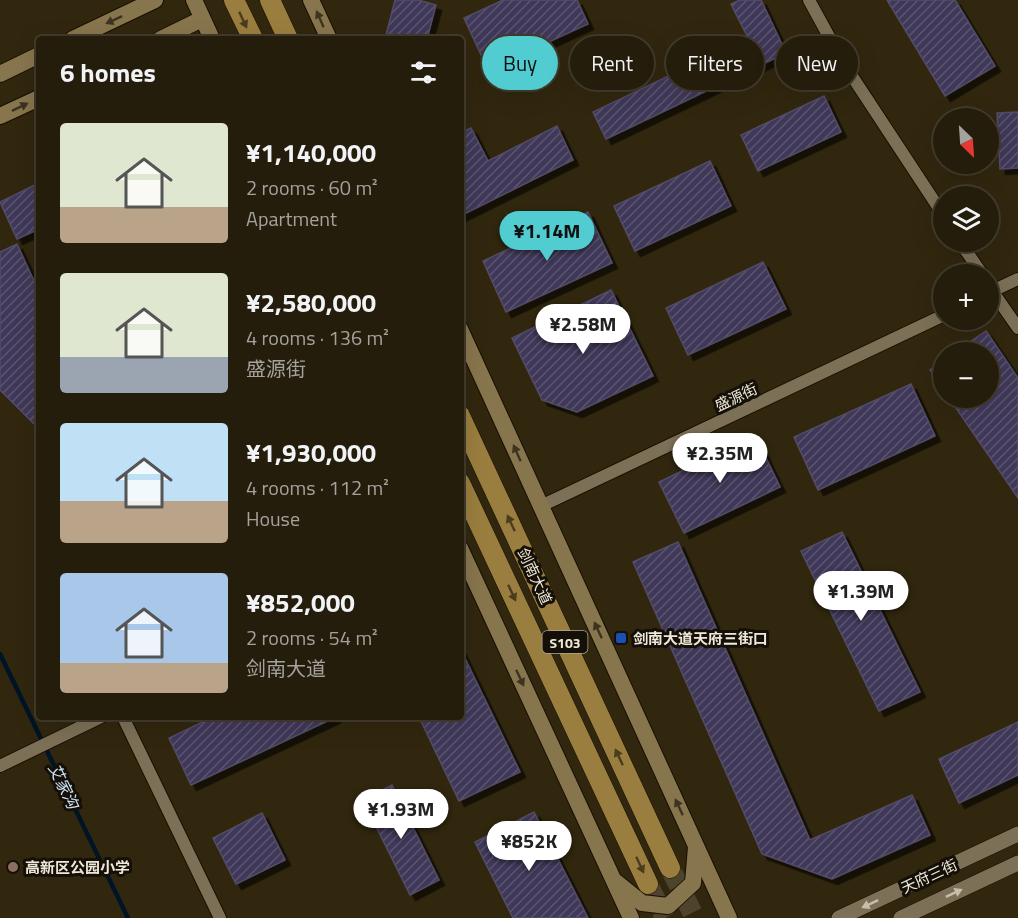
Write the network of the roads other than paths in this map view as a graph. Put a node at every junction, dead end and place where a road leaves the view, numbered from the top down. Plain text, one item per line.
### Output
1 (155, 0) edge
2 (194, 0) edge
3 (234, 0) edge
4 (270, 0) edge
5 (311, 0) edge
6 (809, 0) edge
7 (202, 19) junction
8 (79, 36) edge
9 (167, 36) edge
10 (210, 36) edge
11 (252, 36) edge
12 (287, 36) edge
13 (328, 36) edge
14 (36, 56) edge
15 (0, 74) edge
16 (36, 99) edge
17 (0, 116) edge
18 (933, 199) edge
19 (1018, 279) edge
20 (999, 286) edge
21 (999, 302) edge
22 (933, 320) edge
23 (1018, 328) edge
24 (464, 338) edge
25 (464, 425) edge
26 (464, 492) edge
27 (541, 506) junction
28 (464, 558) edge
29 (95, 720) edge
30 (124, 720) edge
31 (0, 766) edge
32 (1018, 834) edge
33 (696, 845) junction
34 (1018, 863) edge
35 (670, 868) tunnel mouth
36 (613, 879) junction
37 (648, 884) tunnel mouth
38 (220, 918) edge
39 (631, 918) edge
40 (729, 918) edge
41 (839, 918) edge
42 (901, 918) edge

1 -> 8 main road
2 - 7 main road
3 -> 11 highway
4 - 12 highway
13 -> 5 main road
6 - 18 street
7 - 9 main road
7 - 10 main road
14 - 15 main road
17 -> 16 main road
19 - 20 street
21 - 23 street
22 - 27 street, 盛源街
27 -> 24 main road
35 -> 25 highway, 剑南大道 / S103
26 -> 37 highway, 剑南大道 / S103
33 -> 27 main road
28 -> 36 main road
29 - 31 street
30 - 38 street
32 -> 41 street, 天府三街
33 - 36 main road
33 - 40 main road
42 -> 34 street, 天府三街
36 - 39 main road

